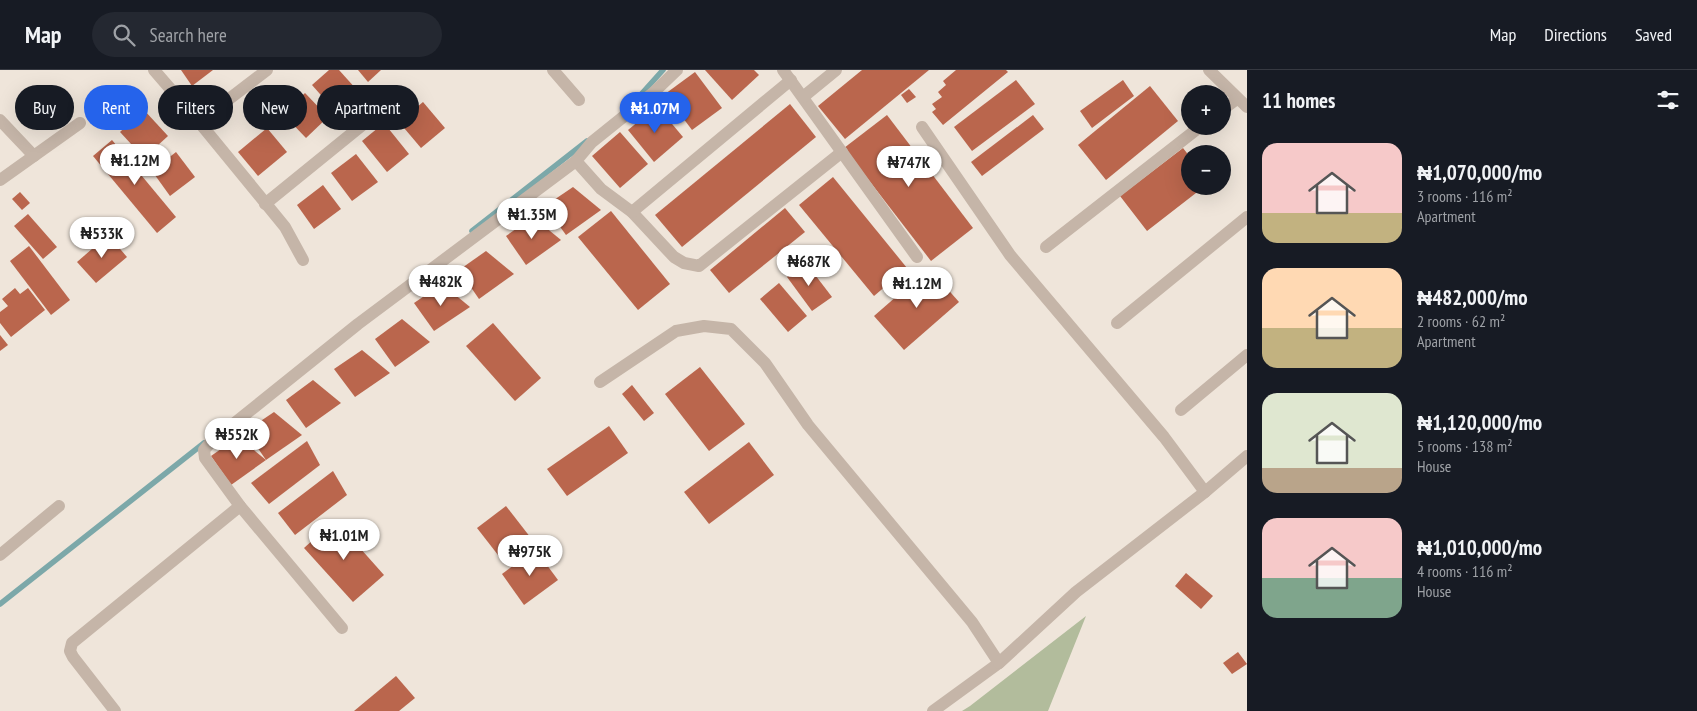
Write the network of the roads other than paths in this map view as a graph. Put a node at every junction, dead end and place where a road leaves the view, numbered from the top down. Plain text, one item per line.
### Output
1 (154, 70) edge
2 (267, 70) edge
3 (553, 70) edge
4 (677, 70) edge
5 (836, 70) edge
6 (1209, 70) edge
7 (787, 75) edge
8 (167, 85) edge
9 (233, 96) edge
10 (802, 97) junction
11 (1237, 98) junction
12 (579, 100) dead end
13 (1231, 103) edge
14 (1247, 107) edge
15 (0, 120) edge
16 (80, 123) dead end
17 (922, 127) dead end
18 (205, 130) edge
19 (356, 130) edge
20 (1189, 135) edge
21 (842, 152) junction
22 (34, 156) junction
23 (576, 161) junction
24 (0, 180) edge
25 (265, 204) junction
26 (632, 212) junction
27 (1247, 217) edge
28 (1046, 247) dead end
29 (917, 257) dead end
30 (303, 260) dead end
31 (1117, 323) dead end
32 (1247, 355) edge
33 (600, 382) dead end
34 (1181, 410) dead end
35 (1247, 456) edge
36 (1205, 492) junction
37 (59, 506) dead end
38 (240, 506) junction
39 (0, 555) edge
40 (342, 628) dead end
41 (999, 664) junction
42 (115, 711) edge
43 (933, 711) edge

1 - 8 street
2 - 9 street
3 - 12 street
4 - 23 street
5 - 10 street
6 - 11 street
7 - 10 street
7 - 26 street
10 - 21 street
11 - 13 street
11 - 14 street
15 - 22 street
16 - 22 street
17 - 36 street
18 - 25 street
19 - 25 street
20 - 28 street
21 - 26 street
21 - 29 street
22 - 24 street
23 - 26 street
23 - 38 street
25 - 30 street
27 - 31 street
32 - 34 street
33 - 41 street
35 - 36 street
36 - 41 street
37 - 39 street
38 - 40 street
38 - 42 street
41 - 43 street

